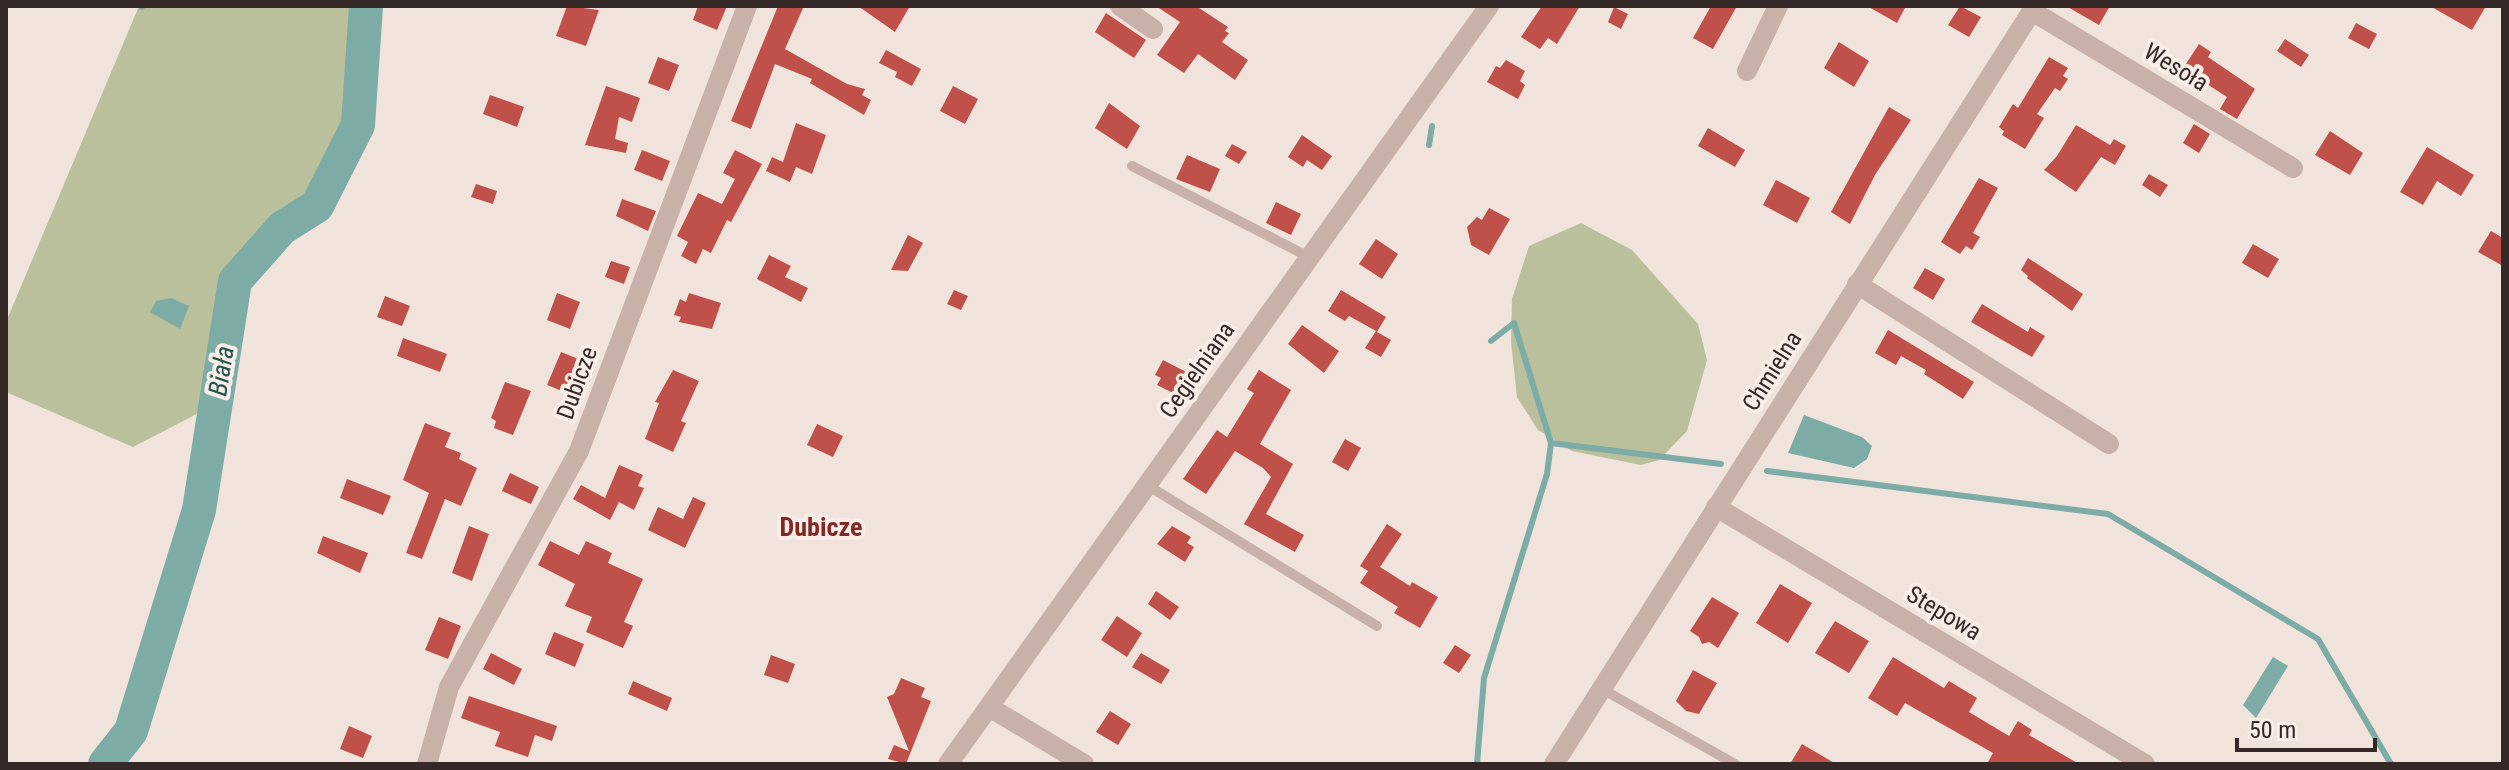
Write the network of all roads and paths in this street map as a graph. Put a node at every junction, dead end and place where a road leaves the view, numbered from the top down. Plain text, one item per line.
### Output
1 (747, 6) edge
2 (1120, 6) edge
3 (1489, 6) edge
4 (1778, 6) edge
5 (2034, 8) edge
6 (1153, 29) dead end
7 (1747, 71) dead end
8 (1132, 166) dead end
9 (2293, 168) dead end
10 (1309, 257) junction
11 (1857, 284) junction
12 (2109, 444) dead end
13 (1147, 485) junction
14 (1716, 507) junction
15 (1377, 626) dead end
16 (1602, 689) junction
17 (989, 707) junction
18 (427, 764) edge
19 (948, 764) edge
20 (1084, 764) edge
21 (1554, 764) edge
22 (1735, 764) edge
23 (2145, 764) edge

1 - 18 street, Dubicze
2 - 6 street
3 - 10 street, Cegielniana
4 - 7 street
5 - 9 street, Wesoła
5 - 11 street, Chmielna
8 - 10 lane
10 - 13 street, Cegielniana
11 - 12 street
11 - 14 street, Chmielna
13 - 15 lane
13 - 17 street, Cegielniana
14 - 16 street, Chmielna
14 - 23 street, Stepowa
16 - 21 street, Chmielna
16 - 22 lane
17 - 19 street, Cegielniana
17 - 20 street

